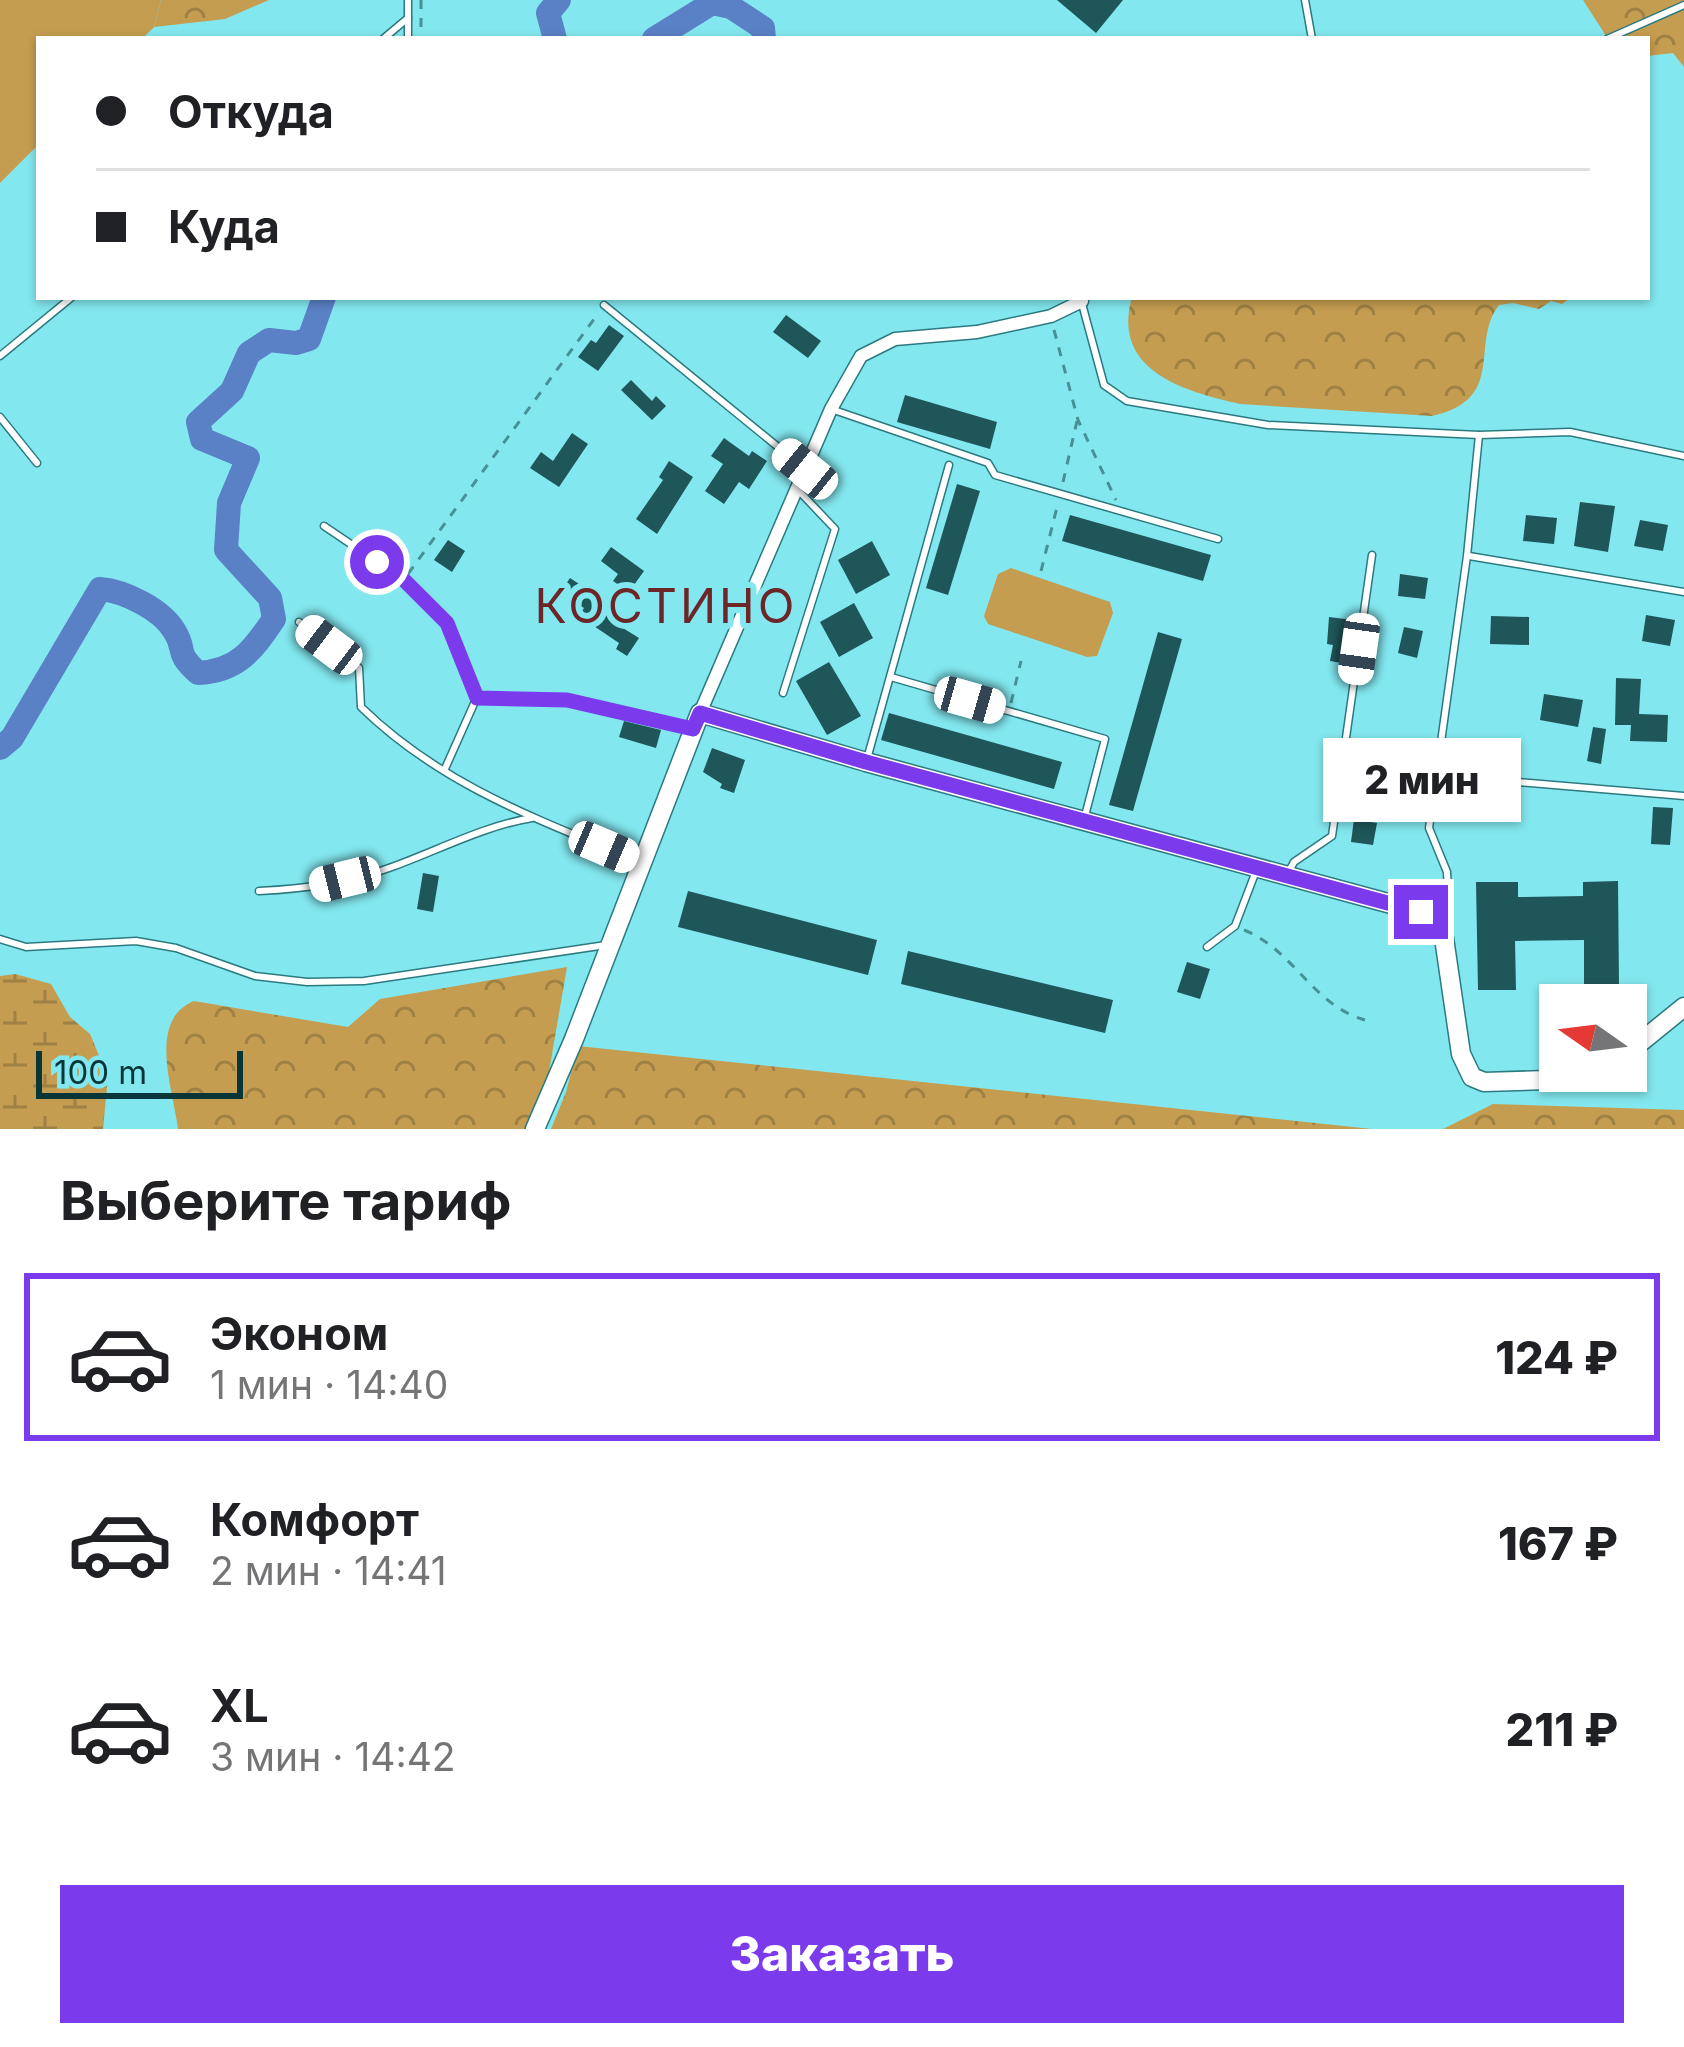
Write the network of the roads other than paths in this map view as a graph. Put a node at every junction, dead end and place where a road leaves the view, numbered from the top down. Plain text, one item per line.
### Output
1 (408, 0) edge
2 (1305, 0) edge
3 (1684, 5) edge
4 (408, 18) junction
5 (387, 36) edge
6 (408, 36) edge
7 (1311, 36) edge
8 (1614, 36) edge
9 (67, 300) edge
10 (1079, 300) edge
11 (1083, 300) edge
12 (604, 305) road end
13 (0, 356) edge
14 (831, 409) junction
15 (0, 417) edge
16 (1479, 435) junction
17 (1684, 455) edge
18 (38, 464) dead end
19 (949, 465) dead end
20 (805, 469) junction
21 (797, 489) junction
22 (324, 526) dead end
23 (1218, 539) dead end
24 (1372, 555) dead end
25 (1468, 556) junction
26 (1684, 592) edge
27 (298, 622) dead end
28 (891, 677) junction
29 (782, 693) dead end
30 (477, 698) junction
31 (696, 721) junction
32 (866, 762) junction
33 (443, 771) junction
34 (1436, 775) junction
35 (1684, 796) edge
36 (534, 818) junction
37 (1084, 819) junction
38 (640, 862) junction
39 (1257, 868) junction
40 (1287, 876) junction
41 (260, 892) dead end
42 (1449, 912) dead end
43 (0, 940) edge
44 (609, 944) junction
45 (1207, 946) dead end
46 (1684, 1007) edge
47 (1647, 1037) edge
48 (1539, 1080) edge
49 (535, 1129) edge

1 - 4 lane
2 - 7 lane
3 - 8 lane
4 - 5 lane
4 - 6 lane
9 - 13 lane
10 - 14 street
11 - 16 lane
12 - 20 lane
14 - 20 street
14 - 23 lane
15 - 18 lane
16 - 17 lane
16 - 25 lane
19 - 28 lane
20 - 21 street
21 - 29 lane
21 - 31 street
22 - 30 lane
24 - 40 lane
25 - 26 lane
25 - 34 lane
27 - 33 lane
28 - 32 lane
28 - 37 lane
30 - 31 lane
30 - 33 lane
31 - 32 street
31 - 38 street
32 - 37 street
33 - 36 lane
34 - 35 lane
34 - 42 lane
36 - 38 lane
36 - 41 lane
37 - 39 street
38 - 44 street
39 - 40 street
39 - 45 lane
40 - 48 street
43 - 44 lane
44 - 49 street
46 - 47 street

